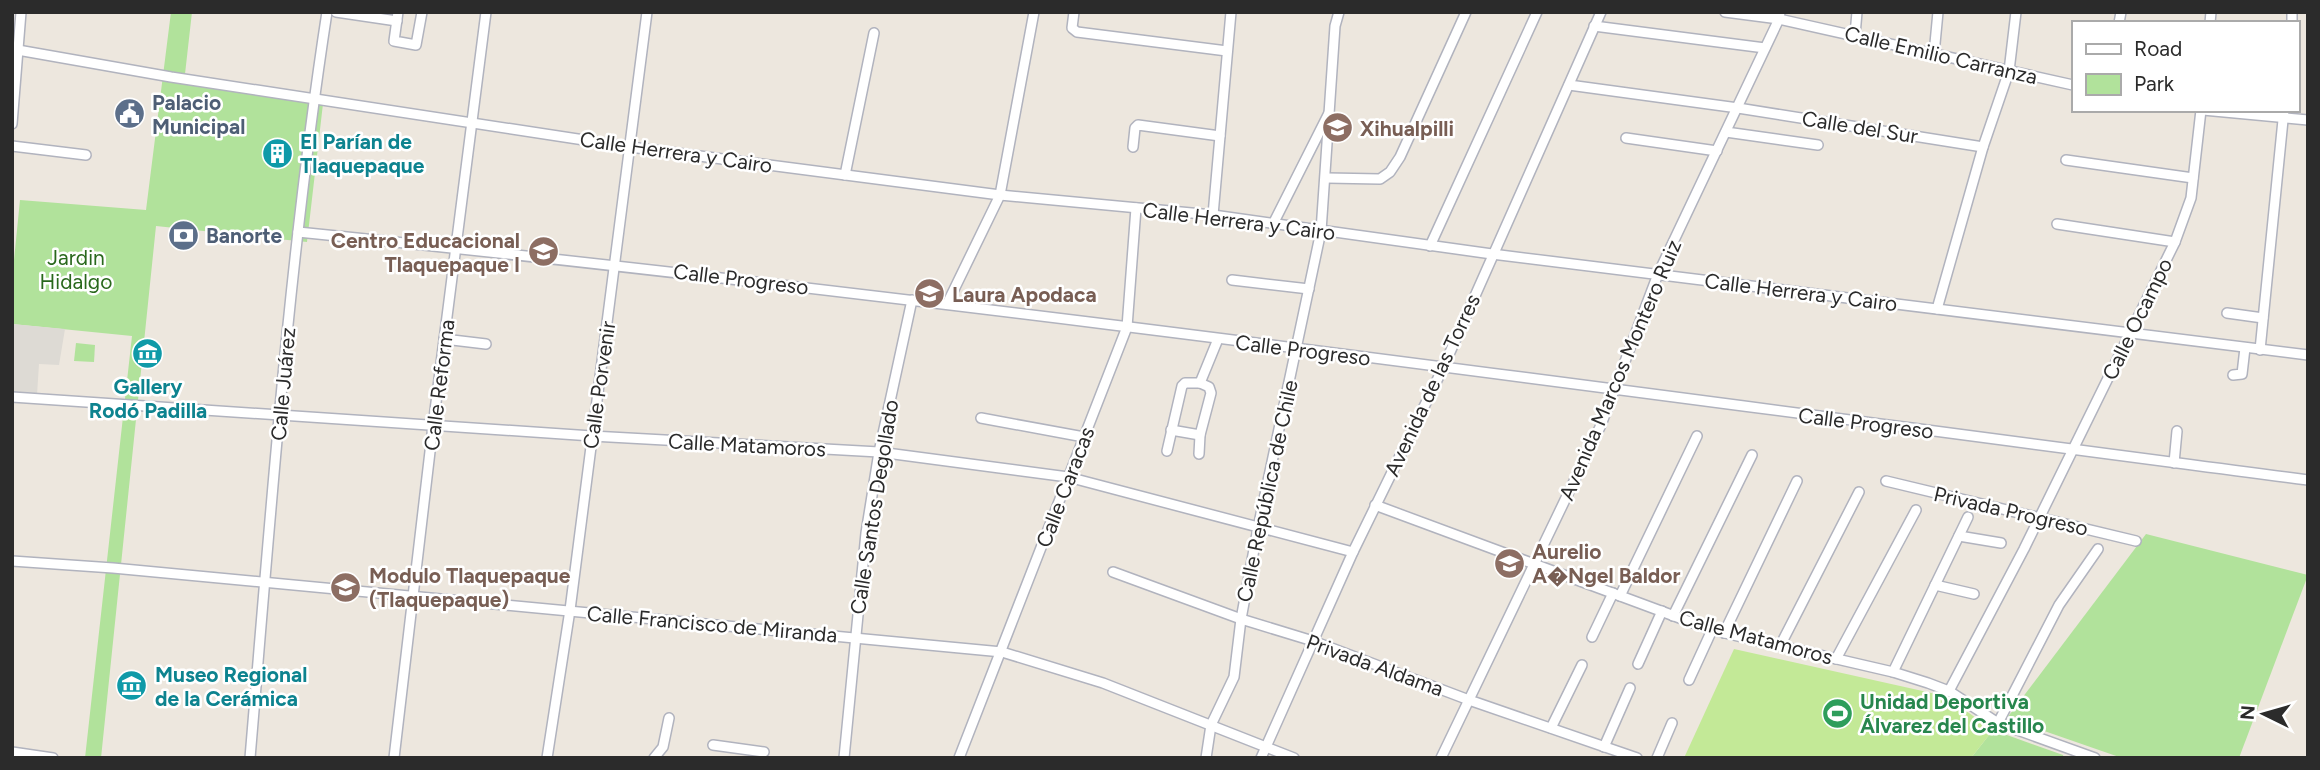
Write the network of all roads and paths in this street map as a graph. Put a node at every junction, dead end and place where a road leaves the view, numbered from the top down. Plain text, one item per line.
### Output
1 (21, 12) edge
2 (327, 12) edge
3 (336, 12) edge
4 (422, 12) edge
5 (486, 12) edge
6 (647, 12) edge
7 (1034, 12) edge
8 (1074, 12) edge
9 (1231, 12) edge
10 (1339, 12) edge
11 (1466, 12) edge
12 (1538, 12) edge
13 (1601, 12) edge
14 (1725, 12) edge
15 (1857, 12) edge
16 (1938, 12) edge
17 (2016, 12) edge
18 (1780, 16) edge
19 (398, 17) edge
20 (1594, 26) junction
21 (874, 33) dead end
22 (1855, 35) junction
23 (1765, 48) junction
24 (15, 50) edge
25 (1227, 51) junction
26 (1934, 54) junction
27 (2009, 71) junction
28 (1569, 85) junction
29 (2072, 85) edge
30 (314, 99) junction
31 (1331, 108) junction
32 (1738, 108) junction
33 (2202, 112) edge
34 (2243, 112) edge
35 (2284, 114) edge
36 (2308, 120) edge
37 (472, 123) junction
38 (12, 124) edge
39 (1726, 132) junction
40 (1220, 136) junction
41 (1626, 138) dead end
42 (1818, 145) dead end
43 (12, 146) edge
44 (630, 147) junction
45 (1133, 147) dead end
46 (1983, 147) junction
47 (1717, 151) junction
48 (86, 155) dead end
49 (2066, 160) dead end
50 (845, 175) junction
51 (1326, 178) junction
52 (2193, 178) junction
53 (1000, 195) junction
54 (1136, 208) junction
55 (1213, 215) junction
56 (1273, 224) junction
57 (2057, 224) dead end
58 (1321, 231) junction
59 (298, 232) junction
60 (2175, 242) junction
61 (1430, 246) junction
62 (457, 248) junction
63 (1492, 254) junction
64 (615, 264) junction
65 (1658, 274) junction
66 (1232, 280) dead end
67 (1309, 289) junction
68 (912, 300) junction
69 (947, 304) junction
70 (1937, 309) junction
71 (2227, 313) dead end
72 (2263, 318) junction
73 (1126, 327) junction
74 (2129, 333) junction
75 (444, 339) junction
76 (1219, 339) junction
77 (486, 344) dead end
78 (2245, 348) junction
79 (1297, 349) junction
80 (2260, 349) junction
81 (2308, 355) edge
82 (1443, 368) junction
83 (2233, 374) dead end
84 (1200, 383) junction
85 (1614, 391) junction
86 (12, 397) edge
87 (279, 414) junction
88 (981, 418) dead end
89 (433, 426) junction
90 (1171, 430) junction
91 (2177, 431) dead end
92 (1200, 435) junction
93 (592, 436) junction
94 (1697, 436) dead end
95 (1084, 437) junction
96 (2073, 450) junction
97 (1167, 451) dead end
98 (879, 452) junction
99 (1199, 454) dead end
100 (1752, 455) dead end
101 (2174, 463) junction
102 (1068, 477) junction
103 (2308, 480) edge
104 (1797, 481) dead end
105 (1886, 481) dead end
106 (1859, 492) dead end
107 (1375, 505) junction
108 (1916, 510) dead end
109 (1968, 517) dead end
110 (2039, 518) junction
111 (1258, 528) junction
112 (1959, 536) junction
113 (2136, 541) dead end
114 (2001, 543) dead end
115 (2098, 549) dead end
116 (1353, 552) junction
117 (12, 561) edge
118 (1534, 564) junction
119 (1113, 572) dead end
120 (265, 582) junction
121 (1935, 584) junction
122 (1974, 594) dead end
123 (1617, 595) junction
124 (414, 596) junction
125 (570, 610) junction
126 (1662, 611) junction
127 (1673, 616) junction
128 (1241, 619) junction
129 (1712, 630) junction
130 (1724, 633) junction
131 (1592, 637) dead end
132 (854, 638) junction
133 (1312, 642) junction
134 (1780, 646) junction
135 (1002, 652) junction
136 (1836, 659) junction
137 (1639, 664) dead end
138 (1582, 665) dead end
139 (1893, 672) junction
140 (1689, 680) dead end
141 (1630, 688) dead end
142 (1949, 691) junction
143 (1469, 700) junction
144 (669, 718) dead end
145 (1672, 723) dead end
146 (1998, 723) junction
147 (1211, 725) junction
148 (1551, 728) junction
149 (713, 745) dead end
150 (728, 746) junction
151 (1266, 747) junction
152 (1604, 747) junction
153 (12, 752) edge
154 (764, 752) dead end
155 (2072, 753) edge
156 (53, 758) edge
157 (250, 758) edge
158 (394, 758) edge
159 (547, 758) edge
160 (654, 758) edge
161 (726, 758) edge
162 (844, 758) edge
163 (959, 758) edge
164 (1206, 758) edge
165 (1262, 758) edge
166 (1294, 758) edge
167 (1441, 758) edge
168 (1637, 758) edge
169 (1657, 758) edge
170 (2095, 758) edge

1 - 24 street
2 - 30 street, Calle Juárez
3 - 19 street
4 - 19 street
5 - 37 street, Calle Reforma
6 - 44 street, Calle Porvenir
7 - 53 street
8 - 25 street
9 - 25 street
10 - 31 street, Calle República de Chile
11 - 51 street
12 - 61 street
13 - 20 street, Avenida de las Torres
14 - 18 street, Calle Emilio Carranza
15 - 22 street
16 - 26 street
17 - 27 street
18 - 22 street, Calle Emilio Carranza
18 - 23 street, Avenida Marcos Montero Ruiz
20 - 23 street
20 - 28 street, Avenida de las Torres
21 - 50 street
22 - 26 street, Calle Emilio Carranza
23 - 32 street, Avenida Marcos Montero Ruiz
24 - 30 street, Calle Herrera y Cairo
24 - 38 street
25 - 40 street
26 - 27 street, Calle Emilio Carranza
27 - 29 street, Calle Emilio Carranza
27 - 46 street
28 - 32 street, Calle del Sur
28 - 63 street, Avenida de las Torres
30 - 37 street, Calle Herrera y Cairo
30 - 59 street, Calle Juárez
31 - 51 street, Calle República de Chile
31 - 56 street
32 - 39 street, Avenida Marcos Montero Ruiz
32 - 46 street, Calle del Sur
33 - 52 street, Calle Ocampo
34 - 35 street
35 - 36 street
35 - 72 street
37 - 44 street, Calle Herrera y Cairo
37 - 62 street, Calle Reforma
39 - 42 street
39 - 47 street, Avenida Marcos Montero Ruiz
40 - 45 street
40 - 55 street
41 - 47 street
43 - 48 street
44 - 50 street, Calle Herrera y Cairo
44 - 64 street, Calle Porvenir
46 - 70 street
47 - 65 street, Avenida Marcos Montero Ruiz
49 - 52 street
50 - 53 street, Calle Herrera y Cairo
51 - 58 street, Calle República de Chile
52 - 60 street, Calle Ocampo
53 - 54 street, Calle Herrera y Cairo
53 - 69 street
54 - 55 street, Calle Herrera y Cairo
54 - 73 street, Calle Caracas
55 - 56 street, Calle Herrera y Cairo
56 - 58 street, Calle Herrera y Cairo
57 - 60 street
58 - 61 street, Calle Herrera y Cairo
58 - 67 street, Calle República de Chile
59 - 62 street, Calle Progreso
59 - 87 street, Calle Juárez
60 - 74 street, Calle Ocampo
61 - 63 street, Calle Herrera y Cairo
62 - 64 street, Calle Progreso
62 - 75 street, Calle Reforma
63 - 65 street, Calle Herrera y Cairo
63 - 82 street, Avenida de las Torres
64 - 68 street, Calle Progreso
64 - 93 street, Calle Porvenir
65 - 70 street, Calle Herrera y Cairo
65 - 85 street, Avenida Marcos Montero Ruiz
66 - 67 street
67 - 79 street, Calle República de Chile
68 - 69 street, Calle Progreso
68 - 98 street, Calle Santos Degollado
69 - 73 street, Calle Progreso
70 - 74 street, Calle Herrera y Cairo
71 - 72 street
72 - 80 street
73 - 76 street, Calle Progreso
73 - 95 street, Calle Caracas
74 - 78 street, Calle Herrera y Cairo
74 - 96 street, Calle Ocampo
75 - 77 street
75 - 89 street, Calle Reforma
76 - 79 street, Calle Progreso
76 - 84 street
78 - 80 street, Calle Herrera y Cairo
78 - 83 street
79 - 82 street, Calle Progreso
79 - 111 street, Calle República de Chile
80 - 81 street, Calle Herrera y Cairo
82 - 85 street, Calle Progreso
82 - 107 street, Avenida de las Torres
84 - 90 street
84 - 92 street
85 - 96 street, Calle Progreso
85 - 118 street, Avenida Marcos Montero Ruiz
86 - 87 street, Calle Matamoros
87 - 89 street, Calle Matamoros
87 - 120 street, Calle Juárez
88 - 95 street
89 - 93 street, Calle Matamoros
89 - 124 street, Calle Reforma
90 - 92 street
90 - 97 street
91 - 101 street
92 - 99 street
93 - 98 street, Calle Matamoros
93 - 125 street, Calle Porvenir
94 - 123 street
95 - 102 street, Calle Caracas
96 - 101 street, Calle Progreso
96 - 110 street, Calle Ocampo
98 - 102 street, Calle Matamoros
98 - 132 street, Calle Santos Degollado
100 - 127 street
101 - 103 street, Calle Progreso
102 - 111 street, Calle Matamoros
102 - 135 street, Calle Caracas
104 - 130 street
105 - 110 street, Privada Progreso
106 - 134 street
107 - 116 street, Avenida de las Torres
107 - 118 street, Calle Matamoros
108 - 136 street
109 - 112 street
110 - 113 street, Privada Progreso
110 - 142 street, Calle Ocampo
111 - 116 street, Calle Matamoros
111 - 128 street, Calle República de Chile
112 - 114 street, Privada Progreso
112 - 121 street
115 - 146 street
116 - 133 street, Avenida de las Torres
117 - 120 street, Calle Francisco de Miranda
118 - 123 street, Calle Matamoros
118 - 143 street, Avenida Marcos Montero Ruiz
119 - 128 street, Privada Aldama
120 - 124 street, Calle Francisco de Miranda
120 - 157 street, Calle Juárez
121 - 122 street
121 - 139 street
123 - 126 street, Calle Matamoros
123 - 131 street
124 - 125 street, Calle Francisco de Miranda
124 - 158 street, Calle Reforma
125 - 132 street, Calle Francisco de Miranda
125 - 159 street, Calle Porvenir
126 - 127 street, Calle Matamoros
126 - 137 street
127 - 129 street, Calle Matamoros
128 - 133 street, Privada Aldama
128 - 147 street, Calle República de Chile
129 - 130 street, Calle Matamoros
129 - 140 street
130 - 134 street, Calle Matamoros
132 - 135 street, Calle Francisco de Miranda
132 - 162 street, Calle Santos Degollado
133 - 143 street, Privada Aldama
133 - 151 street, Avenida de las Torres
134 - 136 street, Calle Matamoros
135 - 147 street, Calle Francisco de Miranda
135 - 163 street, Calle Caracas
136 - 139 street, Calle Matamoros
138 - 148 street
139 - 142 street, Calle Matamoros
141 - 152 street
142 - 146 street, Calle Matamoros
143 - 148 street, Privada Aldama
143 - 167 street, Avenida Marcos Montero Ruiz
144 - 160 street
145 - 169 street
146 - 155 street, Calle Matamoros
147 - 151 street, Calle Francisco de Miranda
147 - 164 street, Calle República de Chile
148 - 152 street, Privada Aldama
149 - 150 street
150 - 154 street
150 - 161 street
151 - 165 street, Avenida de las Torres
151 - 166 street, Calle Francisco de Miranda
152 - 168 street, Privada Aldama
153 - 156 street
155 - 170 street, Calle Matamoros

